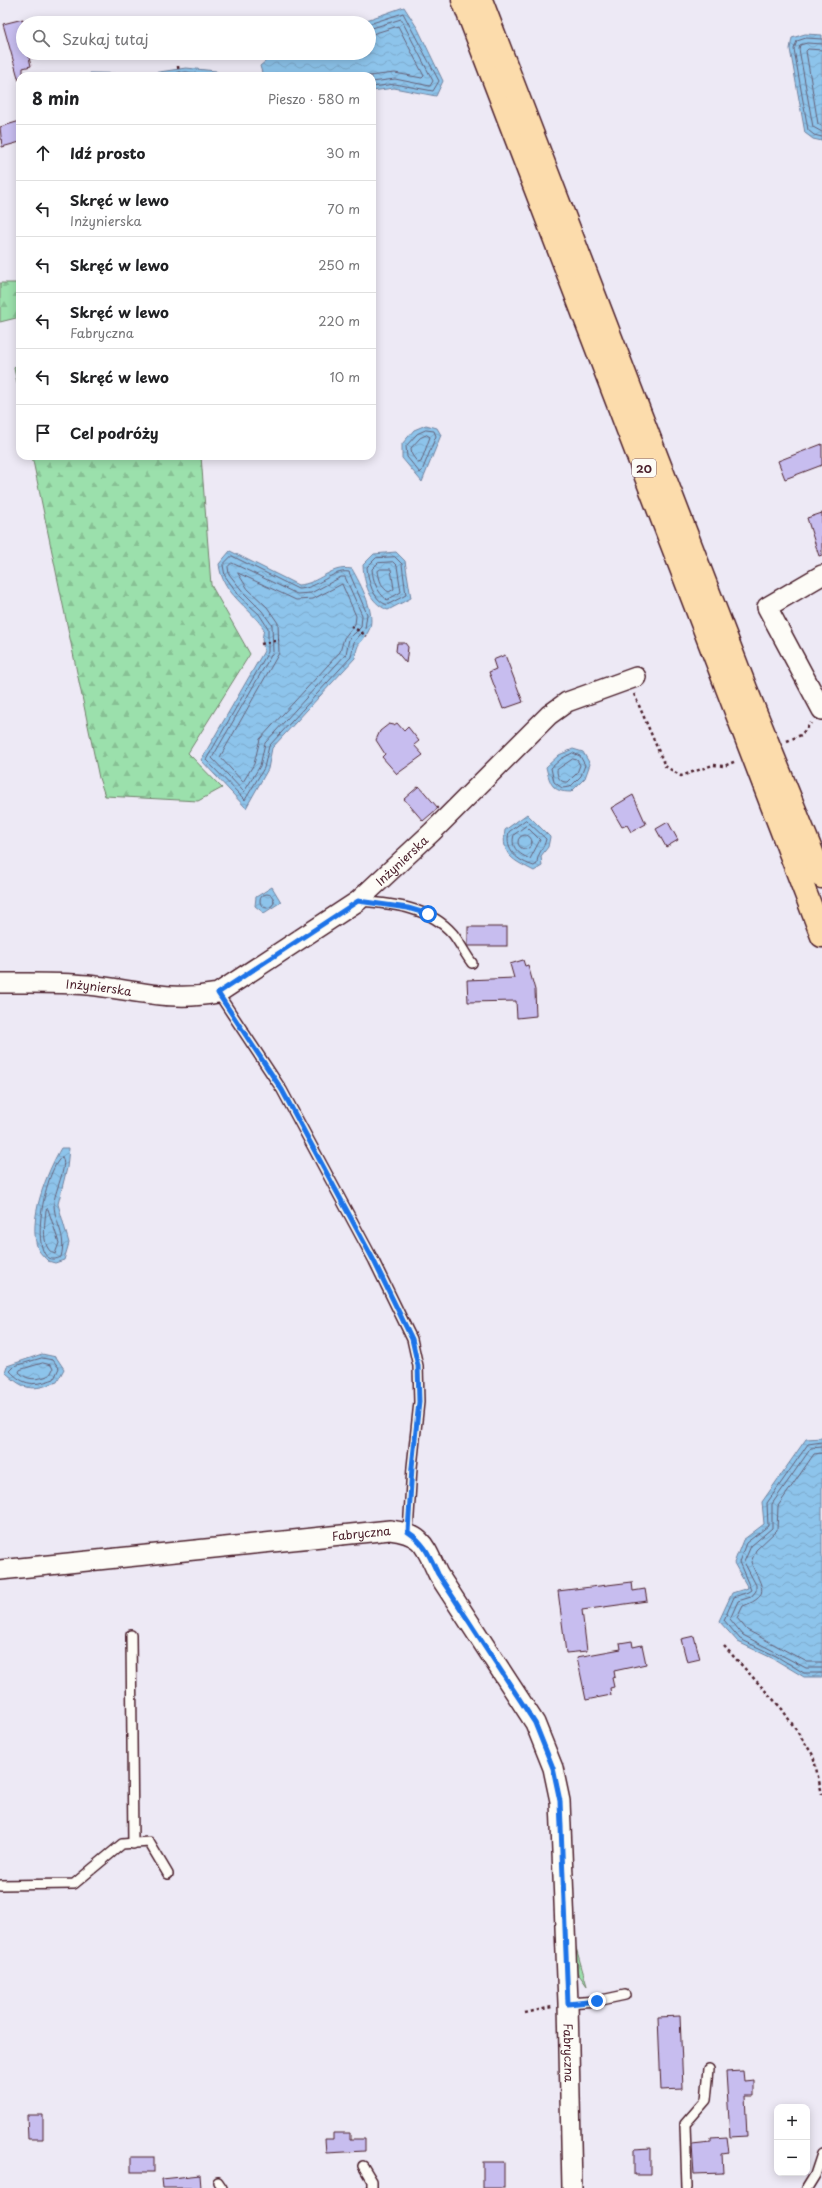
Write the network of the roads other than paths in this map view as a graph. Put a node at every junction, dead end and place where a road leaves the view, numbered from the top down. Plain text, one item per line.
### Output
1 (463, 0) edge
2 (481, 0) edge
3 (822, 575) edge
4 (631, 678) road end
5 (818, 714) edge
6 (822, 877) edge
7 (358, 901) junction
8 (822, 936) edge
9 (472, 963) dead end
10 (0, 983) edge
11 (218, 993) junction
12 (408, 1532) junction
13 (0, 1570) edge
14 (131, 1635) dead end
15 (133, 1844) junction
16 (168, 1874) dead end
17 (0, 1885) edge
18 (625, 1995) dead end
19 (568, 2004) junction
20 (709, 2069) dead end
21 (822, 2154) edge
22 (363, 2166) dead end
23 (372, 2188) edge
24 (572, 2188) edge
25 (688, 2188) edge
26 (807, 2188) edge

1 - 8 main road, 20
2 - 6 main road, 20
3 - 5 street
4 - 7 street, Inżynierska
7 - 9 lane
7 - 11 street, Inżynierska
10 - 11 street, Inżynierska
11 - 12 lane
12 - 13 street, Fabryczna
12 - 19 street, Fabryczna
14 - 15 lane
15 - 16 lane
15 - 17 lane
18 - 19 lane
19 - 24 street, Fabryczna
20 - 25 lane
21 - 26 lane
22 - 23 lane

